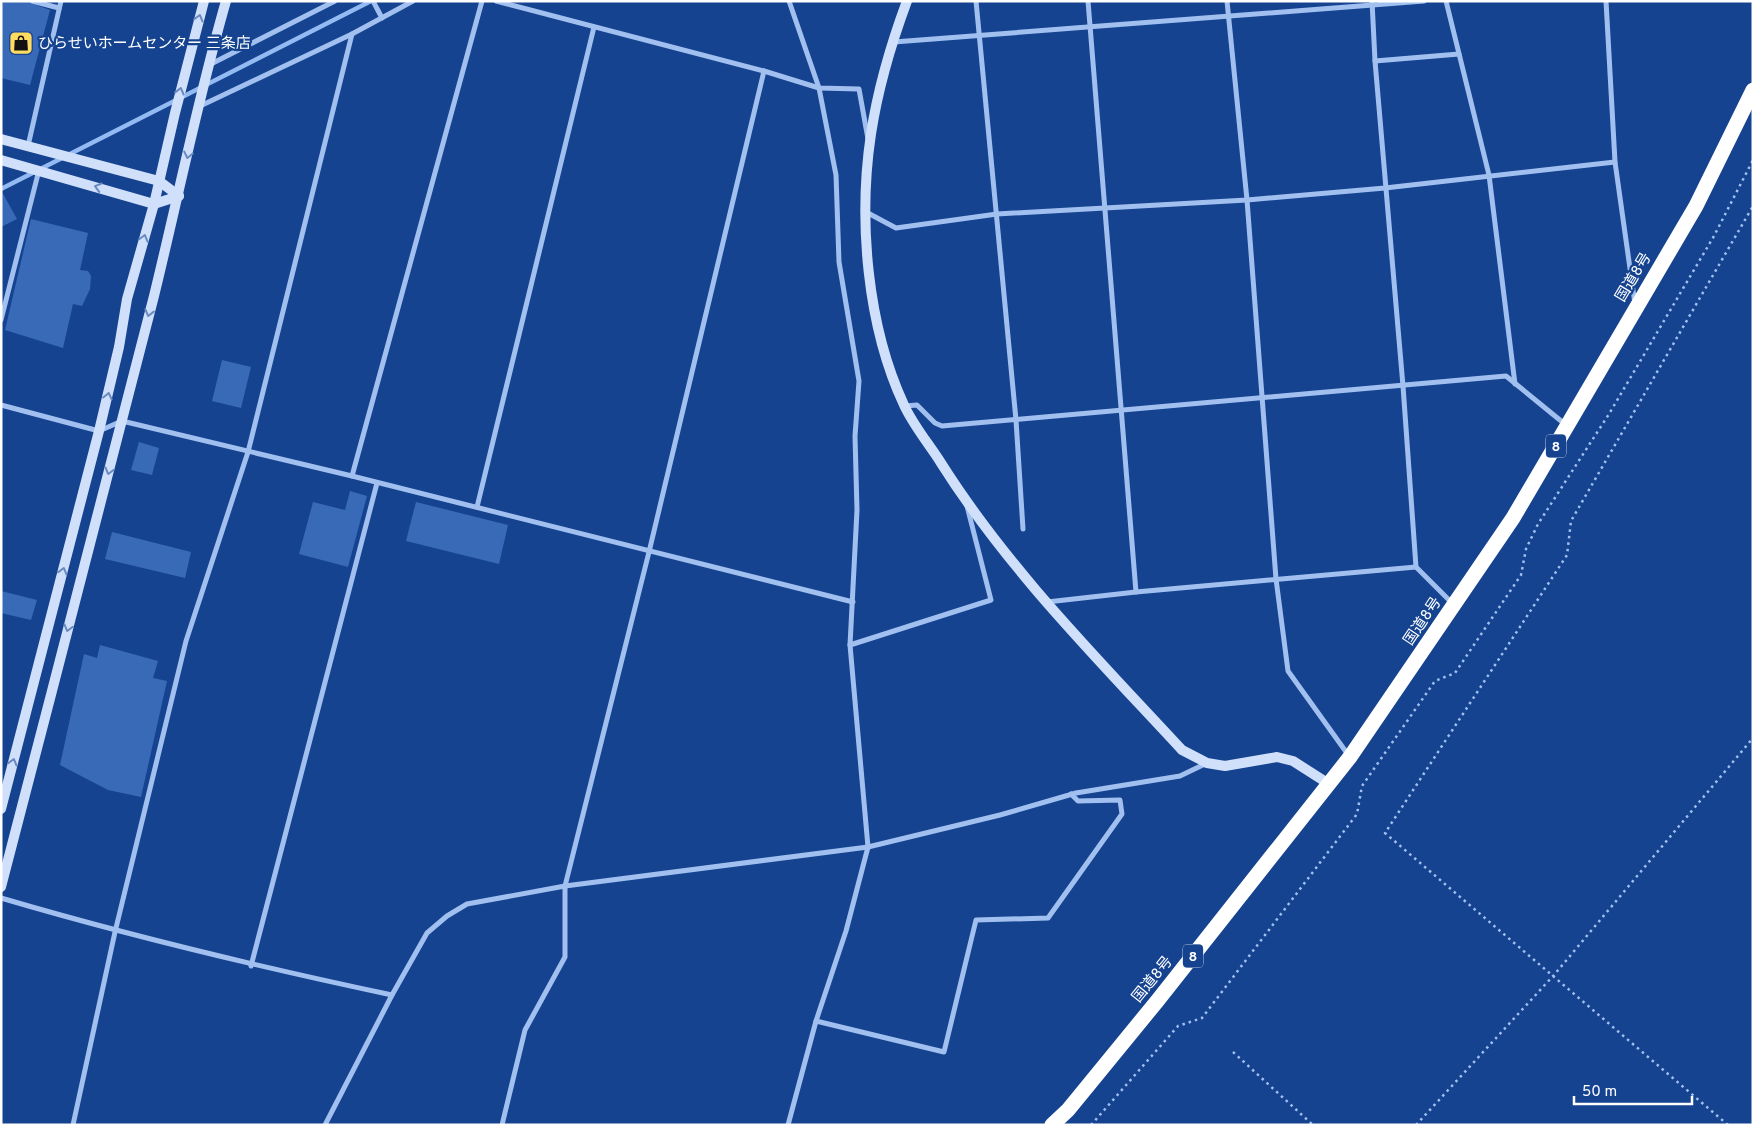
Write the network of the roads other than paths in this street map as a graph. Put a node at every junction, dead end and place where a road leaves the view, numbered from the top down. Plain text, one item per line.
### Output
1 (32, 1) edge
2 (61, 1) edge
3 (204, 1) edge
4 (226, 1) edge
5 (335, 1) edge
6 (373, 1) edge
7 (413, 1) edge
8 (482, 1) edge
9 (496, 1) edge
10 (789, 1) edge
11 (908, 1) edge
12 (976, 1) edge
13 (1088, 1) edge
14 (1227, 1) edge
15 (1424, 1) edge
16 (1446, 1) edge
17 (1606, 1) edge
18 (1373, 3) edge
19 (59, 8) junction
20 (1229, 17) junction
21 (382, 18) junction
22 (594, 27) junction
23 (1091, 28) junction
24 (352, 34) junction
25 (980, 37) junction
26 (892, 42) junction
27 (1459, 54) junction
28 (1375, 61) junction
29 (208, 66) junction
30 (764, 71) junction
31 (819, 88) junction
32 (1753, 90) edge
33 (198, 108) junction
34 (1, 139) edge
35 (28, 146) junction
36 (870, 151) junction
37 (1, 160) edge
38 (1615, 162) junction
39 (38, 175) junction
40 (1489, 175) junction
41 (159, 181) junction
42 (1385, 188) junction
43 (179, 196) junction
44 (1247, 200) junction
45 (154, 204) junction
46 (1106, 208) junction
47 (866, 212) junction
48 (997, 214) junction
49 (1635, 307) junction
50 (1, 320) edge
51 (1515, 384) junction
52 (1403, 386) junction
53 (1261, 398) junction
54 (1, 405) edge
55 (904, 406) junction
56 (1123, 409) junction
57 (1016, 420) junction
58 (122, 421) junction
59 (1568, 426) junction
60 (99, 431) junction
61 (248, 452) junction
62 (352, 476) junction
63 (377, 483) junction
64 (965, 501) junction
65 (477, 507) junction
66 (1023, 529) dead end
67 (650, 552) junction
68 (1416, 567) junction
69 (1276, 579) junction
70 (1136, 592) junction
71 (853, 602) junction
72 (1045, 602) junction
73 (1454, 605) junction
74 (850, 645) junction
75 (1350, 757) junction
76 (1207, 763) junction
77 (1329, 784) junction
78 (1071, 794) junction
79 (1, 809) edge
80 (868, 846) junction
81 (565, 886) junction
82 (1, 887) edge
83 (1, 898) edge
84 (115, 932) junction
85 (251, 966) junction
86 (392, 995) junction
87 (816, 1021) junction
88 (73, 1125) edge
89 (325, 1125) edge
90 (502, 1125) edge
91 (788, 1125) edge
92 (1052, 1125) edge

1 - 19 street
2 - 19 street
41 -> 3 street
4 - 29 street
5 - 29 street
6 - 21 street
7 - 21 street
8 - 62 street
9 - 22 street
10 - 31 street
11 - 26 street
12 - 25 street
13 - 23 street
14 - 20 street
15 - 18 street
16 - 27 street
17 - 38 street
18 - 20 street
18 - 28 street
19 - 35 street
20 - 23 street
20 - 44 street
21 - 24 street
22 - 30 street
22 - 65 street
23 - 25 street
23 - 46 street
24 - 33 street
24 - 61 street
25 - 26 street
25 - 48 street
26 - 36 street
27 - 28 street
27 - 40 street
28 - 42 street
29 - 33 street
30 - 31 street
30 - 67 street
31 - 36 street
31 - 71 street
32 - 49 highway, 国道8号 / 8
33 -> 43 street
34 - 35 street
35 - 41 street
36 - 47 street
37 - 39 street
38 - 40 street
38 - 49 street
45 -> 39 street
39 - 50 street
40 - 42 street
40 - 51 street
41 - 43 street
41 - 45 street
42 - 44 street
42 - 52 street
43 - 45 street
43 -> 58 street
44 - 46 street
44 - 53 street
60 -> 45 street
46 - 48 street
46 - 56 street
47 - 48 street
47 - 55 street
48 - 57 street
49 - 59 highway, 国道8号 / 8
51 - 52 street
51 - 59 street
52 - 53 street
52 - 68 street
53 - 56 street
53 - 69 street
54 - 60 street
55 - 57 street
55 - 64 street
56 - 57 street
56 - 70 street
57 - 66 street
58 - 60 street
58 - 61 street
58 -> 82 street
59 - 73 highway, 国道8号 / 8
79 -> 60 street
61 - 62 street
61 - 84 street
62 - 63 street
63 - 65 street
63 - 85 street
64 - 72 street
64 - 74 street
65 - 67 street
67 - 71 street
67 - 81 street
68 - 69 street
68 - 73 street
69 - 70 street
69 - 75 street
70 - 72 street
71 - 74 street
72 - 76 street
73 - 75 highway, 国道8号 / 8
74 - 80 street
75 - 77 highway, 国道8号 / 8
76 - 77 street
76 - 78 street
77 - 92 highway, 国道8号 / 8
78 - 80 street
78 - 87 street
80 - 81 street
80 - 87 street
81 - 86 street
81 - 90 street
83 - 84 street
84 - 85 street
84 - 88 street
85 - 86 street
86 - 89 street
87 - 91 street

